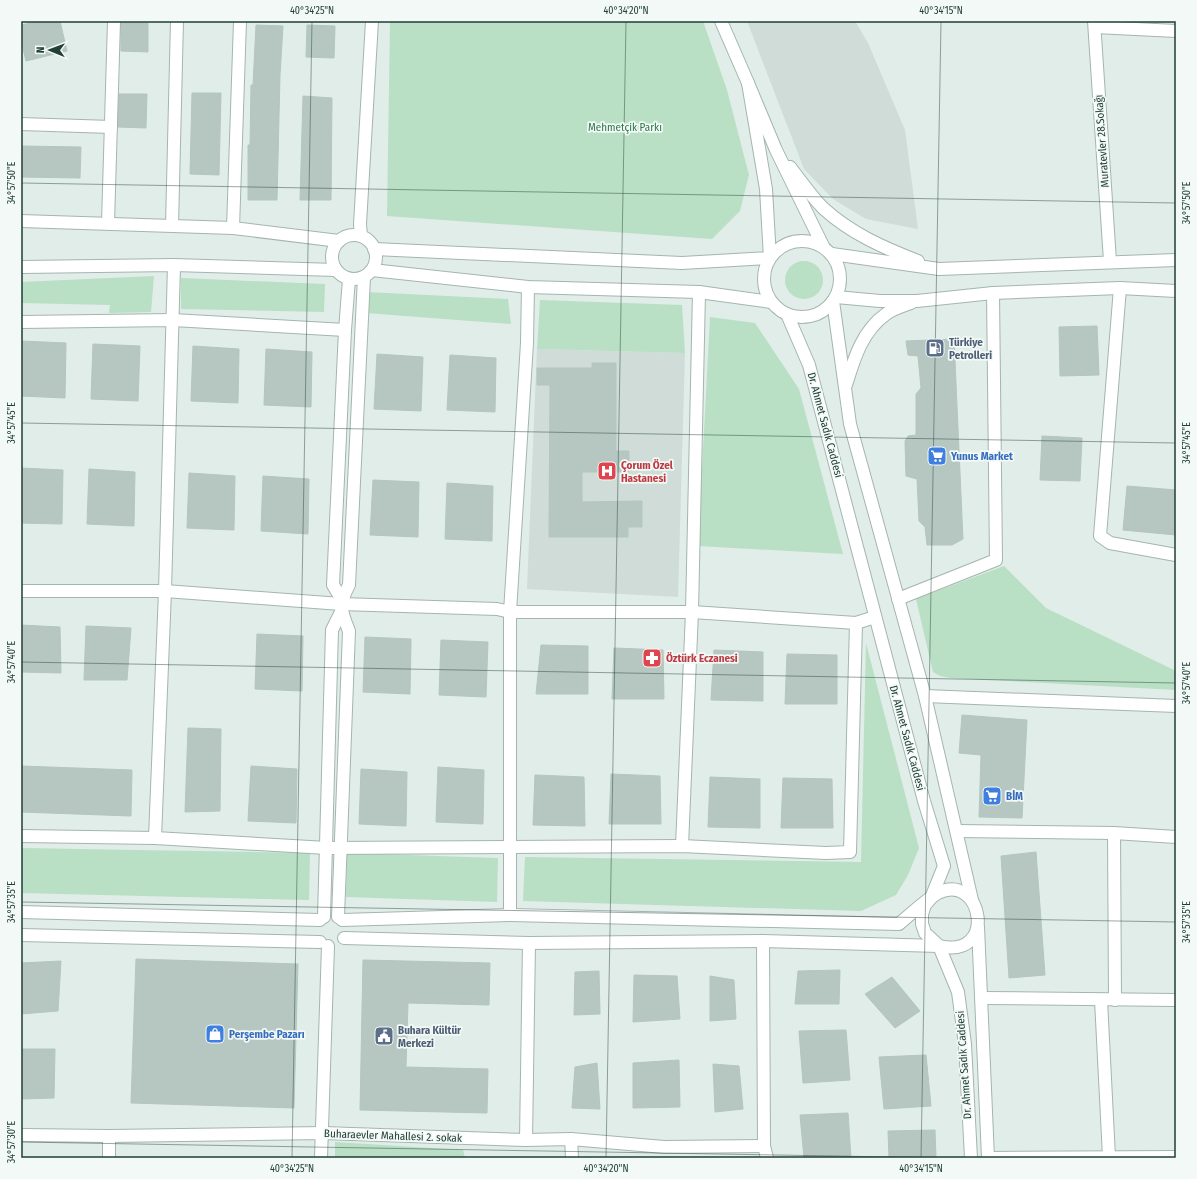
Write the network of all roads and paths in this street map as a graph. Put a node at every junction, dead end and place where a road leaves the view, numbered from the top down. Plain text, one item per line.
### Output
1 (114, 21) edge
2 (177, 21) edge
3 (240, 21) edge
4 (372, 21) edge
5 (721, 21) edge
6 (1095, 24) edge
7 (1176, 31) edge
8 (748, 83) junction
9 (21, 124) edge
10 (111, 127) junction
11 (776, 150) junction
12 (21, 221) edge
13 (108, 223) junction
14 (172, 225) junction
15 (234, 228) junction
16 (361, 236) junction
17 (339, 241) junction
18 (374, 249) junction
19 (828, 250) junction
20 (770, 258) junction
21 (1176, 260) edge
22 (1110, 261) junction
23 (174, 265) junction
24 (21, 267) edge
25 (939, 269) junction
26 (336, 270) junction
27 (368, 273) junction
28 (349, 279) junction
29 (528, 288) junction
30 (1120, 288) junction
31 (1176, 290) edge
32 (699, 292) junction
33 (993, 293) junction
34 (834, 299) junction
35 (917, 301) junction
36 (771, 302) junction
37 (787, 314) junction
38 (173, 320) junction
39 (21, 322) edge
40 (345, 330) junction
41 (844, 390) junction
42 (1176, 555) edge
43 (21, 591) edge
44 (165, 591) junction
45 (898, 598) junction
46 (341, 605) junction
47 (510, 612) junction
48 (692, 612) junction
49 (876, 617) junction
50 (856, 623) junction
51 (925, 696) junction
52 (1176, 706) edge
53 (957, 832) junction
54 (1114, 832) junction
55 (21, 836) edge
56 (1176, 837) edge
57 (155, 838) junction
58 (682, 846) junction
59 (340, 847) junction
60 (510, 847) junction
61 (327, 848) junction
62 (930, 898) junction
63 (972, 900) junction
64 (21, 912) edge
65 (510, 915) junction
66 (322, 919) junction
67 (340, 919) junction
68 (978, 927) junction
69 (21, 935) edge
70 (344, 938) junction
71 (763, 941) junction
72 (529, 943) junction
73 (324, 944) junction
74 (939, 946) junction
75 (982, 998) junction
76 (1100, 1000) junction
77 (1116, 1000) junction
78 (1176, 1000) edge
79 (323, 1134) junction
80 (21, 1135) edge
81 (109, 1136) junction
82 (571, 1139) junction
83 (526, 1140) junction
84 (766, 1152) edge
85 (1109, 1157) edge
86 (1176, 1157) edge
87 (109, 1158) edge
88 (321, 1158) edge
89 (572, 1158) edge
90 (971, 1158) edge
91 (988, 1158) edge
92 (1135, 1158) edge

1 - 10 street
2 - 14 street
3 - 15 street
4 - 16 street
5 - 8 street
6 - 7 street
6 - 22 street, Muratevler 28.Sokağı
8 - 11 street
8 - 20 street
9 - 10 street
10 - 13 street
11 - 19 street
11 - 25 street
12 - 13 street
13 - 14 street
14 - 15 street
15 - 17 street
16 - 17 street
16 - 18 street
17 - 26 street
18 - 20 street
18 - 27 street
19 - 20 street
19 - 25 street
19 - 34 street
20 - 36 street
21 - 22 street
22 - 25 street
23 - 24 street
23 - 26 street
23 - 38 street
26 - 28 street
27 - 28 street
27 - 29 street
27 - 46 street
28 - 40 street
29 - 32 street
29 - 47 street
30 - 31 street
30 - 33 street
30 - 42 street
32 - 36 street
32 - 48 street
33 - 35 street
33 - 45 street
34 - 35 street
34 - 37 street
34 - 41 street
35 - 41 street
36 - 37 street
37 - 49 street, Dr. Ahmet Sadık Caddesi
38 - 39 street
38 - 40 street
38 - 44 street
40 - 46 street
41 - 45 street
43 - 44 street
44 - 46 street
44 - 57 street
45 - 51 street
46 - 47 street
46 - 59 street
46 - 61 street
47 - 48 street
47 - 60 street
48 - 50 street
48 - 58 street
49 - 50 street
49 - 62 street, Dr. Ahmet Sadık Caddesi
50 - 58 street
51 - 52 street
51 - 53 street
53 - 54 street
53 - 63 street
54 - 56 street
54 - 77 street
55 - 57 street
57 - 61 street
58 - 60 street
59 - 60 street
59 - 61 street
59 - 67 street
60 - 65 street
61 - 66 street
62 - 63 street
62 - 65 street
62 - 74 street, Dr. Ahmet Sadık Caddesi
63 - 68 street
64 - 66 street
65 - 67 street
66 - 67 street
66 - 73 street
67 - 70 street
68 - 74 street
68 - 75 street, Dr. Ahmet Sadık Caddesi
69 - 73 street
70 - 72 street
70 - 73 street
71 - 72 street
71 - 74 street
71 - 84 street
72 - 83 street
73 - 79 street
74 - 90 street, Dr. Ahmet Sadık Caddesi
75 - 76 street
75 - 91 street, Dr. Ahmet Sadık Caddesi
76 - 77 street
76 - 85 street
77 - 78 street
79 - 81 street, Buharaevler Mahallesi 2. sokak
79 - 83 street, Buharaevler Mahallesi 2. sokak
79 - 88 street
80 - 81 street, Buharaevler Mahallesi 2. sokak
81 - 87 street
82 - 83 street, Buharaevler Mahallesi 2. sokak
82 - 84 street, Buharaevler Mahallesi 2. sokak
82 - 89 street
85 - 91 street
85 - 92 street
86 - 92 street

